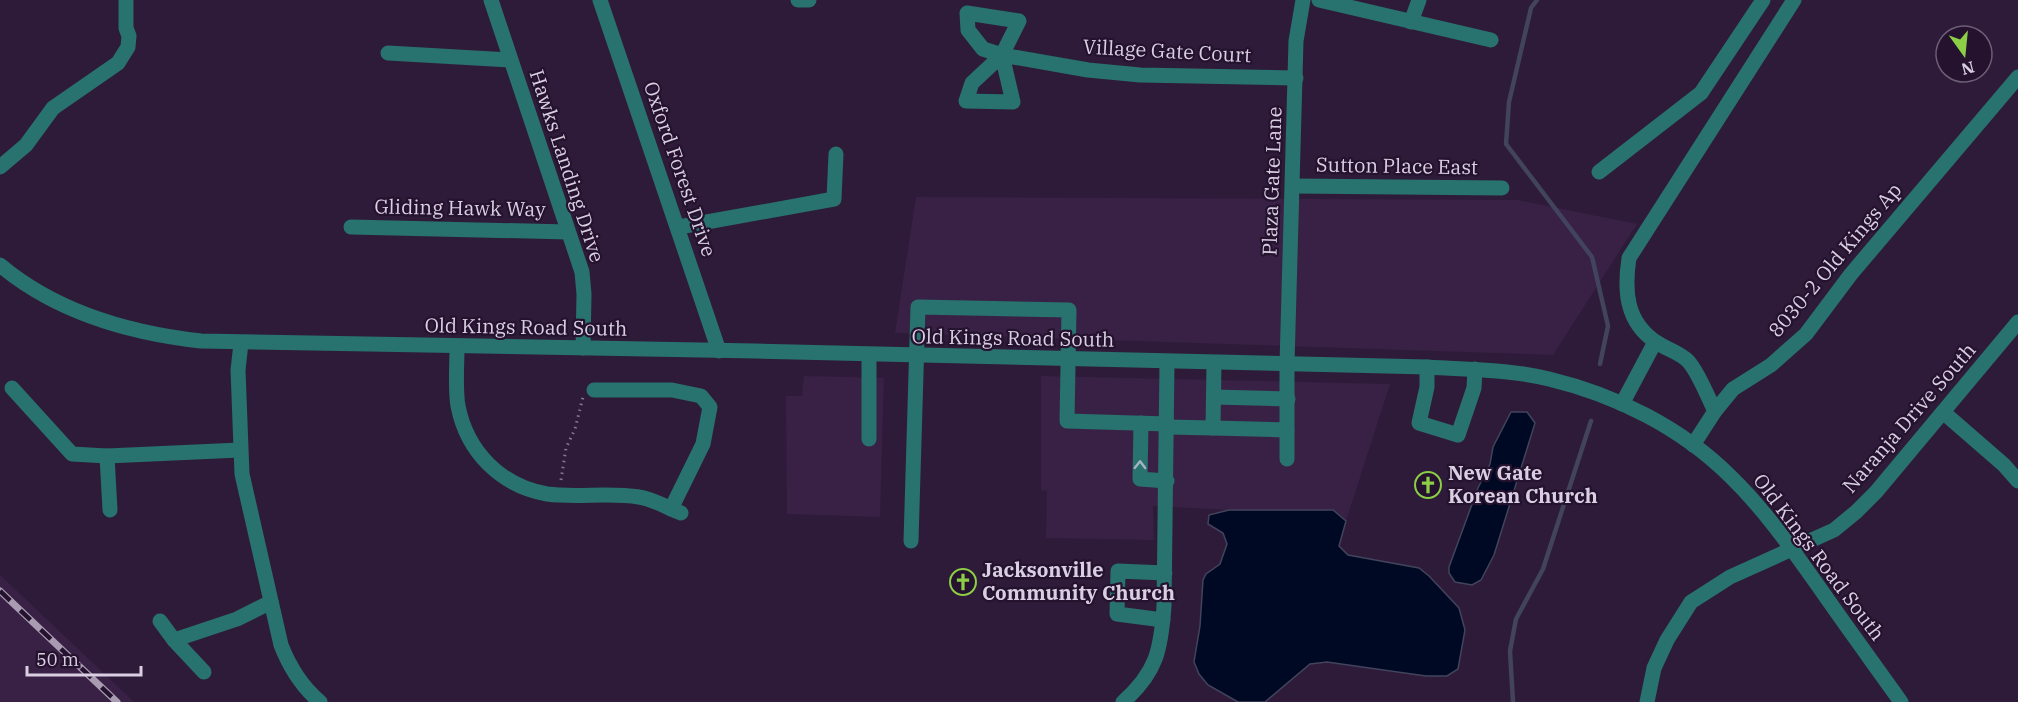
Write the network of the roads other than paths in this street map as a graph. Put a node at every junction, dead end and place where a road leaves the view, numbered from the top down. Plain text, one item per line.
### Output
1 (126, 0) edge
2 (491, 0) edge
3 (600, 0) edge
4 (798, 0) edge
5 (809, 0) edge
6 (1303, 0) edge
7 (1319, 0) edge
8 (1419, 0) edge
9 (1763, 0) edge
10 (1794, 0) edge
11 (1411, 22) junction
12 (1491, 40) dead end
13 (388, 53) dead end
14 (1002, 55) dead end
15 (510, 60) junction
16 (2018, 77) edge
17 (1296, 78) junction
18 (836, 154) dead end
19 (0, 166) edge
20 (1599, 172) dead end
21 (1293, 186) junction
22 (1502, 188) dead end
23 (351, 227) dead end
24 (679, 227) junction
25 (568, 232) junction
26 (0, 265) edge
27 (2018, 322) edge
28 (1655, 342) junction
29 (241, 343) junction
30 (457, 347) junction
31 (583, 348) junction
32 (719, 351) junction
33 (869, 355) junction
34 (917, 356) junction
35 (1068, 360) junction
36 (1167, 362) junction
37 (1214, 363) junction
38 (1287, 364) junction
39 (1427, 367) junction
40 (1475, 369) junction
41 (12, 388) dead end
42 (594, 390) road end
43 (1214, 397) junction
44 (1288, 399) junction
45 (1622, 404) junction
46 (1715, 411) junction
47 (1943, 412) junction
48 (1141, 423) junction
49 (1168, 425) junction
50 (1213, 428) junction
51 (1287, 430) junction
52 (869, 439) dead end
53 (1693, 445) junction
54 (240, 450) junction
55 (107, 456) junction
56 (1287, 459) dead end
57 (1167, 481) junction
58 (2018, 481) edge
59 (110, 510) dead end
60 (911, 541) dead end
61 (1792, 549) junction
62 (1165, 573) junction
63 (271, 602) junction
64 (1163, 620) junction
65 (160, 621) dead end
66 (174, 640) junction
67 (204, 672) dead end
68 (320, 702) edge
69 (1123, 702) edge
70 (1647, 702) edge
71 (1901, 702) edge

1 - 19 street
2 - 15 street, Hawks Landing Drive
3 - 24 street, Oxford Forest Drive
4 - 5 street
6 - 17 street, Plaza Gate Lane
7 - 11 street
8 - 11 street
9 - 20 street
10 - 28 street
11 - 12 street
13 - 15 street
14 - 17 street, Village Gate Court
15 - 25 street, Hawks Landing Drive
16 - 46 street, 8030-2 Old Kings Ap
17 - 21 street, Plaza Gate Lane
18 - 24 street
21 - 22 street, Sutton Place East
21 - 38 street, Plaza Gate Lane
23 - 25 street, Gliding Hawk Way
24 - 32 street, Oxford Forest Drive
25 - 31 street, Hawks Landing Drive
26 - 29 street, Old Kings Road South
27 - 47 street, Naranja Drive South
28 - 45 street
28 - 46 street
29 - 30 street, Old Kings Road South
29 - 54 street
30 - 31 street, Old Kings Road South
30 - 42 street
31 - 32 street, Old Kings Road South
32 - 33 street, Old Kings Road South
33 - 34 street, Old Kings Road South
33 - 52 street
34 - 35 street, Old Kings Road South
34 - 35 street
34 - 60 street
35 - 36 street, Old Kings Road South
35 - 48 street
36 - 37 street, Old Kings Road South
36 - 49 street
37 - 38 street, Old Kings Road South
37 - 43 street
38 - 39 street, Old Kings Road South
38 - 44 street, Plaza Gate Lane
39 - 40 street, Old Kings Road South
39 - 40 street
40 - 45 street, Old Kings Road South
41 - 55 street
43 - 44 street
43 - 50 street
44 - 51 street, Plaza Gate Lane
45 - 53 street, Old Kings Road South
46 - 53 street, 8030-2 Old Kings Ap
47 - 58 street
47 - 61 street, Naranja Drive South
48 - 49 street
57 -> 48 street
49 - 50 street
49 - 57 street
50 - 51 street
51 - 56 street, Plaza Gate Lane
53 - 61 street, Old Kings Road South
54 - 55 street
54 - 63 street
55 - 59 street
57 - 62 street
61 - 70 street, Naranja Drive South
61 - 71 street, Old Kings Road South
62 - 64 street
62 - 64 street
63 - 66 street
63 - 68 street
64 - 69 street
65 - 66 street
66 - 67 street

